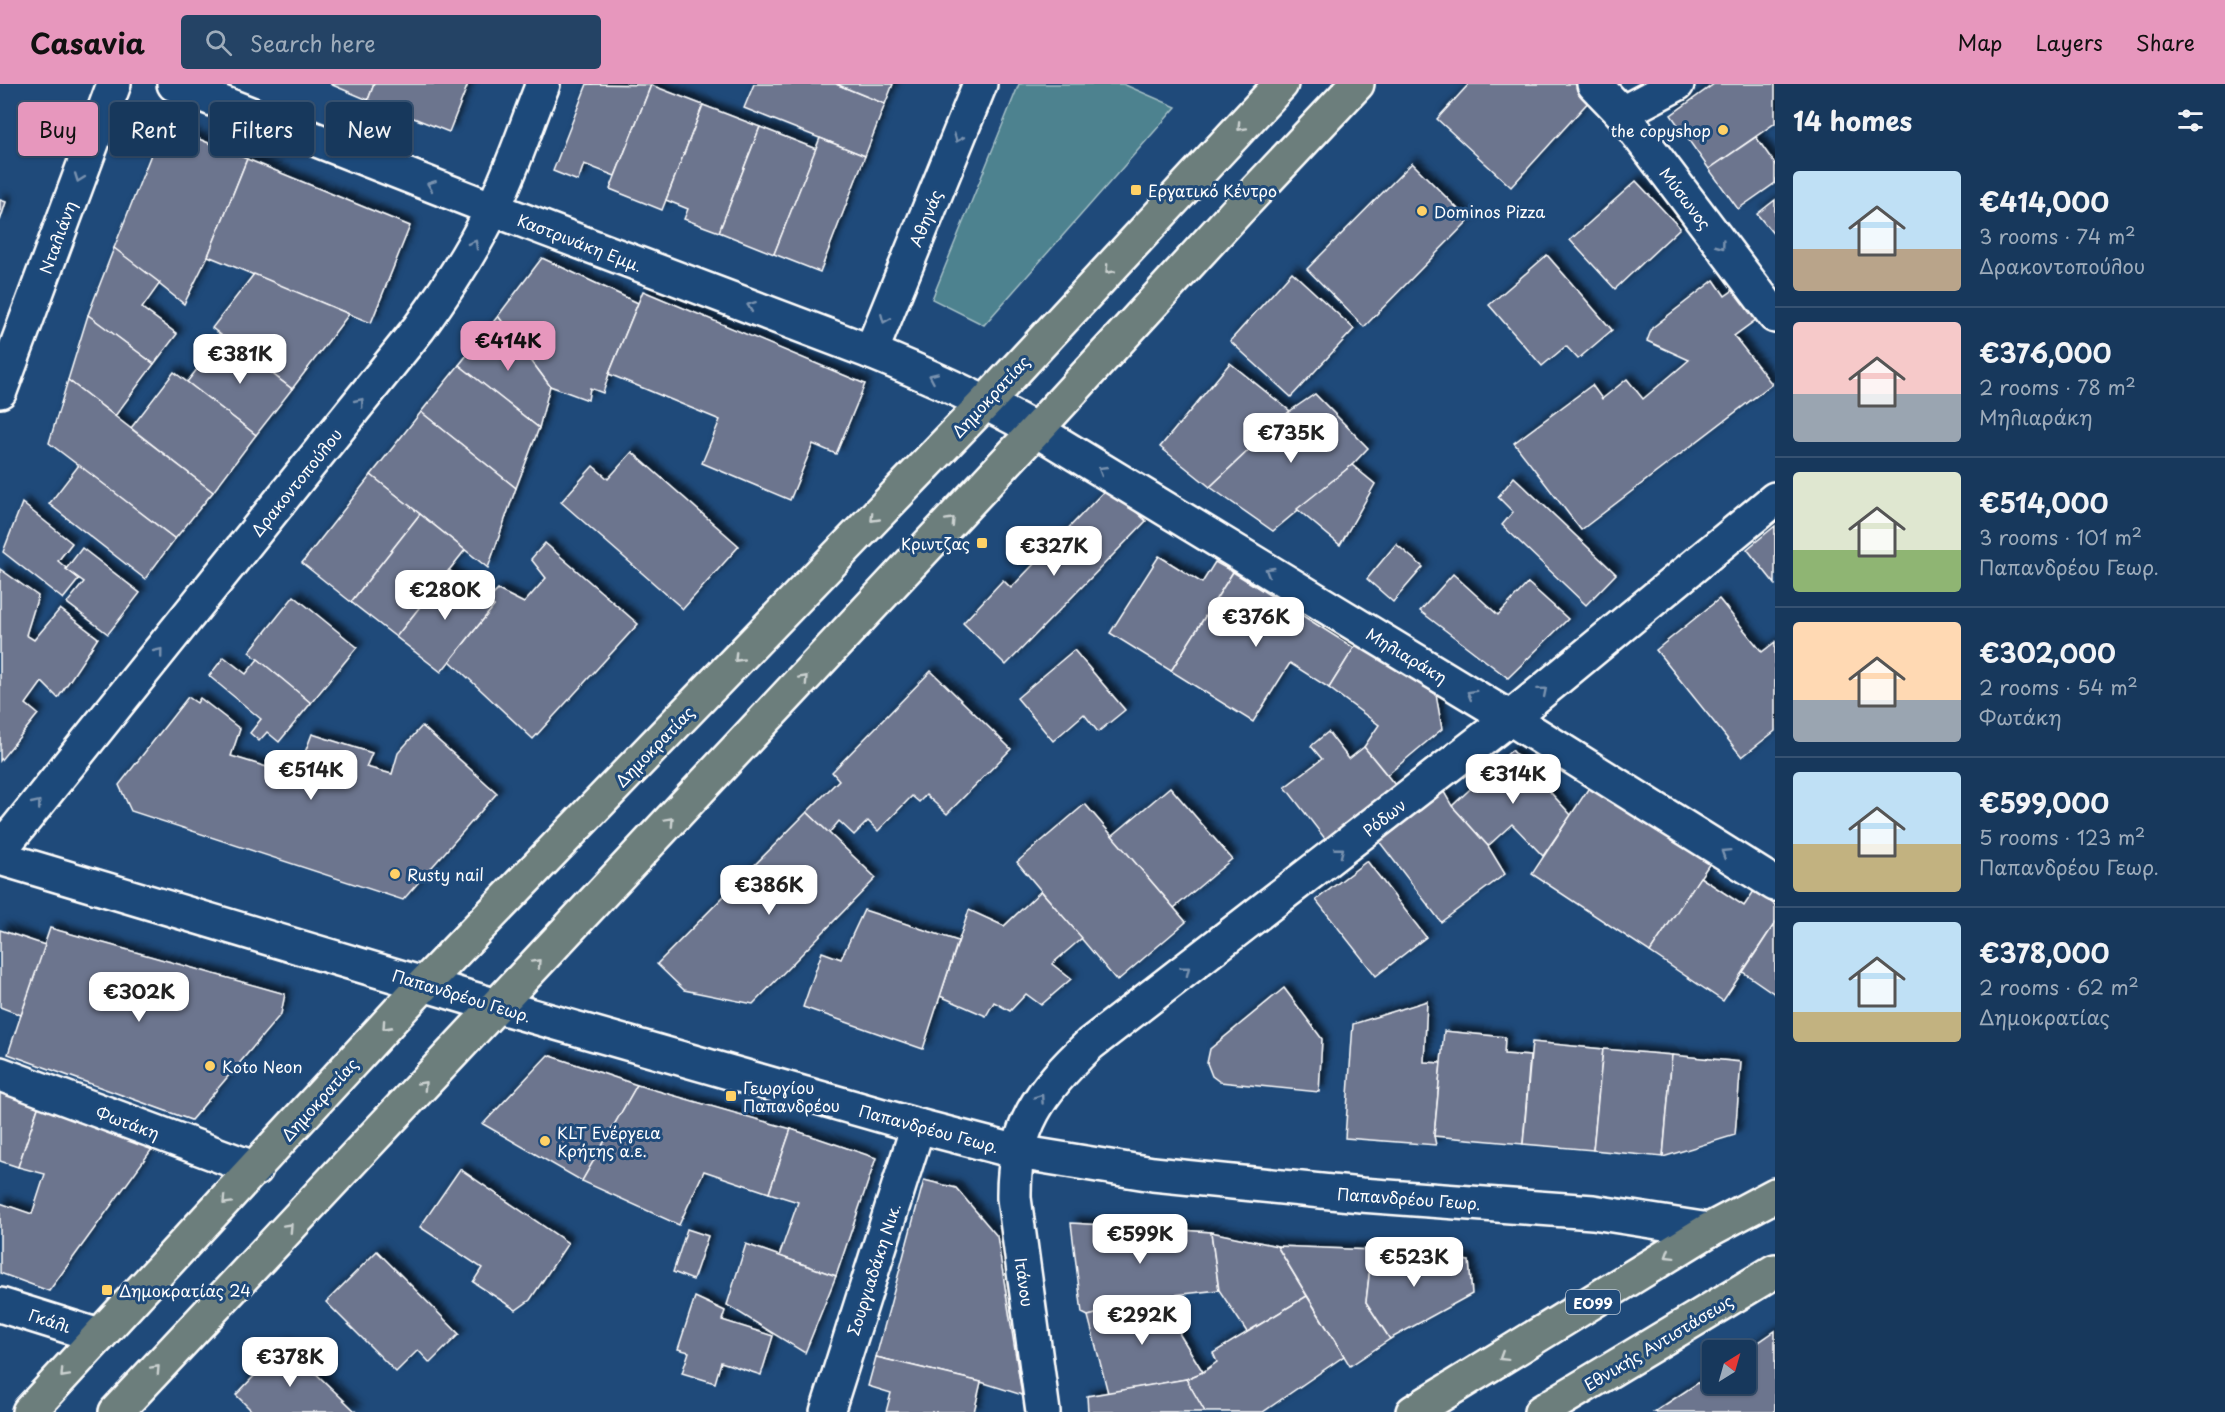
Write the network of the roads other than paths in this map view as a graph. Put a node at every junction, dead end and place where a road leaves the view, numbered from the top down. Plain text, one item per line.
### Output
1 (114, 84) edge
2 (174, 84) edge
3 (543, 84) edge
4 (980, 84) edge
5 (1281, 84) edge
6 (1357, 84) edge
7 (1594, 84) edge
8 (1677, 84) edge
9 (1622, 113) junction
10 (493, 209) junction
11 (1775, 316) edge
12 (871, 352) junction
13 (0, 391) edge
14 (986, 402) junction
15 (1036, 430) junction
16 (1775, 499) edge
17 (1510, 718) junction
18 (0, 850) edge
19 (0, 858) edge
20 (1775, 884) edge
21 (425, 983) junction
22 (497, 1006) junction
23 (0, 1074) edge
24 (918, 1126) junction
25 (1018, 1152) junction
26 (256, 1169) junction
27 (1775, 1195) edge
28 (1709, 1230) junction
29 (1775, 1271) edge
30 (0, 1305) edge
31 (99, 1336) junction
32 (29, 1412) edge
33 (116, 1412) edge
34 (827, 1412) edge
35 (1043, 1412) edge
36 (1413, 1412) edge
37 (1541, 1412) edge

1 -> 13 street, Νταλιάνη
10 -> 2 street, Καστρινάκη Εμμ.
3 - 10 street, Δρακοντοπούλου
4 -> 12 street, Αθηνάς
5 -> 14 main road, Δημοκρατίας
6 - 15 main road
7 - 9 street, Μύσωνος
8 - 9 street
9 -> 11 street, Μύσωνος
12 -> 10 street, Καστρινάκη Εμμ.
18 -> 10 street, Δρακοντοπούλου
14 -> 12 street, Καστρινάκη Εμμ.
14 - 15 street, Μηλιαράκη
14 -> 21 main road, Δημοκρατίας
17 -> 15 street, Μηλιαράκη
22 -> 15 main road
17 -> 16 street, Ρόδων
20 -> 17 street, Μηλιαράκη
25 -> 17 street, Ρόδων
19 - 21 street, Παπανδρέου Γεωρ.
21 - 22 street, Παπανδρέου Γεωρ.
21 -> 26 main road, Δημοκρατίας
22 - 24 street, Παπανδρέου Γεωρ.
33 -> 22 main road
23 - 26 street, Φωτάκη
24 - 25 street, Παπανδρέου Γεωρ.
24 - 34 street, Σουργιαδάκη Νικ.
25 - 28 street, Παπανδρέου Γεωρ.
25 - 35 street, Ιτάνου
26 -> 31 main road, Δημοκρατίας
27 - 28 main road, ΕΟ99
28 -> 36 main road, ΕΟ99
29 - 37 main road, Εθνικής Αντιστάσεως
30 - 31 street, Γκάλι
31 -> 32 main road, Δημοκρατίας

